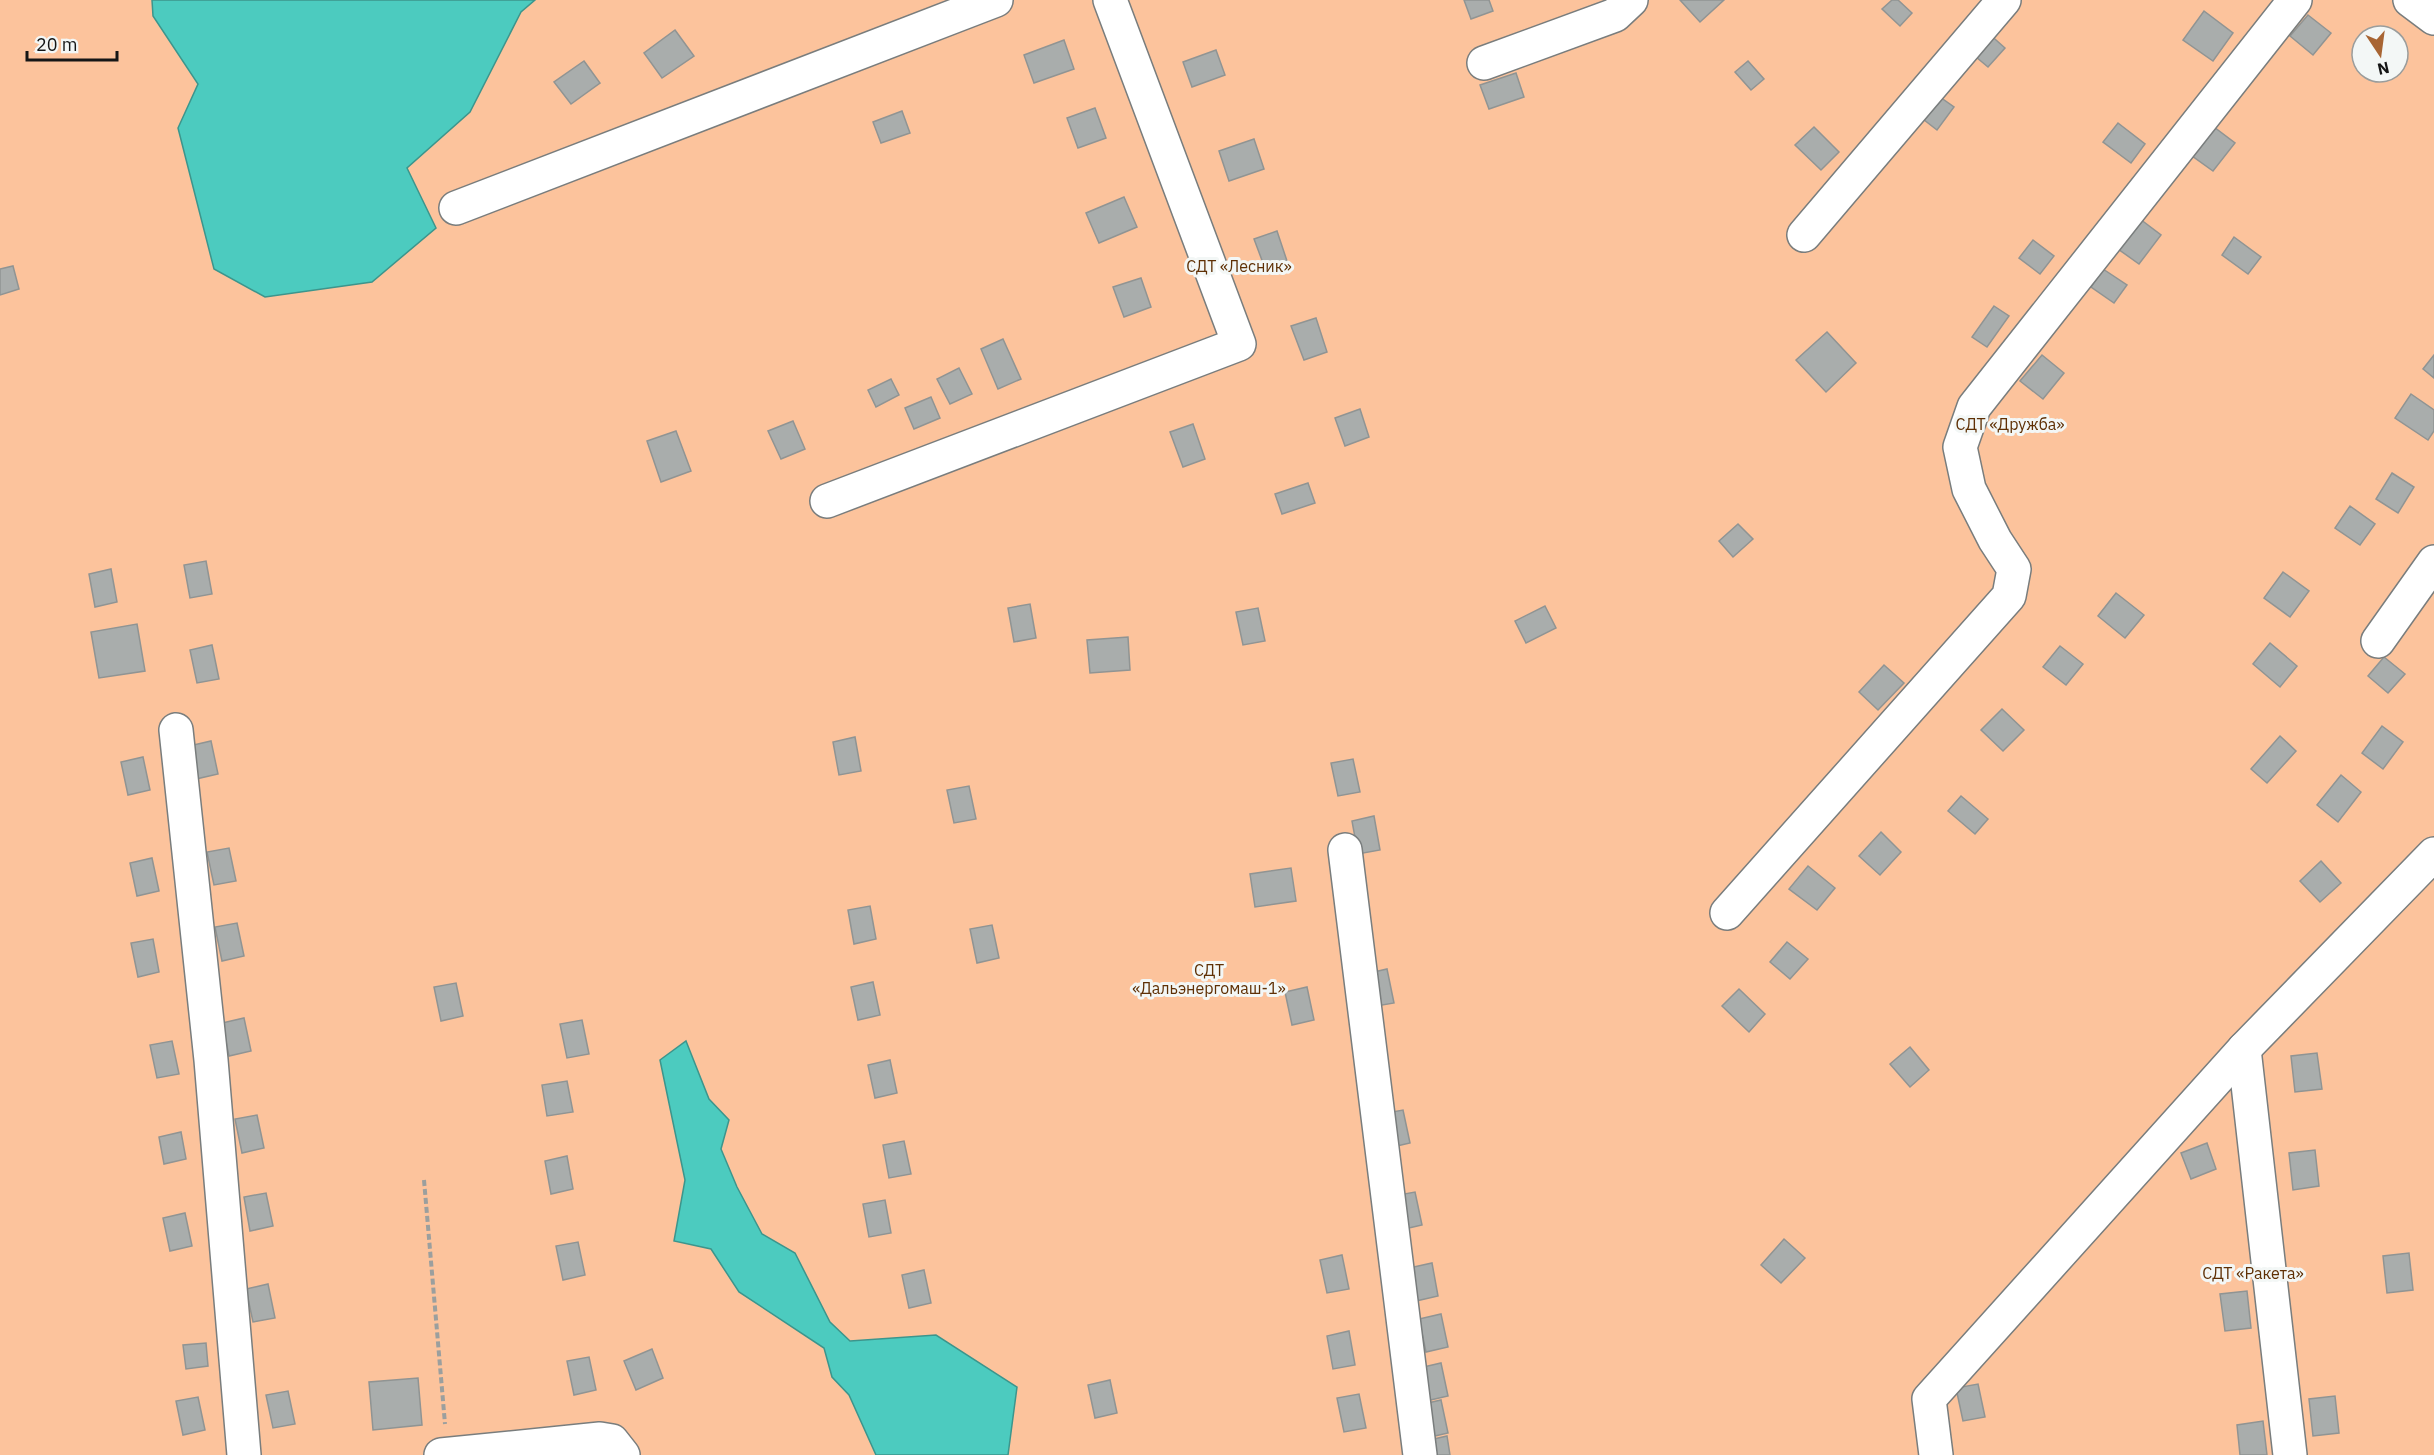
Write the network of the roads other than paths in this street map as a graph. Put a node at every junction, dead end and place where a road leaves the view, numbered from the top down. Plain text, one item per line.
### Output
1 (996, 0) edge
2 (1110, 0) edge
3 (1631, 0) edge
4 (2004, 0) edge
5 (2295, 0) edge
6 (2410, 0) edge
7 (2434, 18) edge
8 (1484, 63) dead end
9 (456, 208) dead end
10 (1804, 235) dead end
11 (827, 501) dead end
12 (2434, 562) edge
13 (2378, 641) dead end
14 (176, 730) dead end
15 (1345, 850) dead end
16 (2434, 854) edge
17 (1727, 912) dead end
18 (2244, 1049) junction
19 (618, 1448) edge
20 (447, 1454) edge
21 (244, 1455) edge
22 (441, 1455) edge
23 (1420, 1455) edge
24 (1936, 1455) edge
25 (2290, 1455) edge

1 - 9 lane
2 - 11 lane
3 - 8 lane
4 - 10 lane
5 - 17 lane
6 - 7 lane
12 - 13 lane
14 - 21 lane
15 - 23 lane
16 - 18 lane
18 - 24 lane
18 - 25 lane
19 - 20 lane
20 - 22 lane

